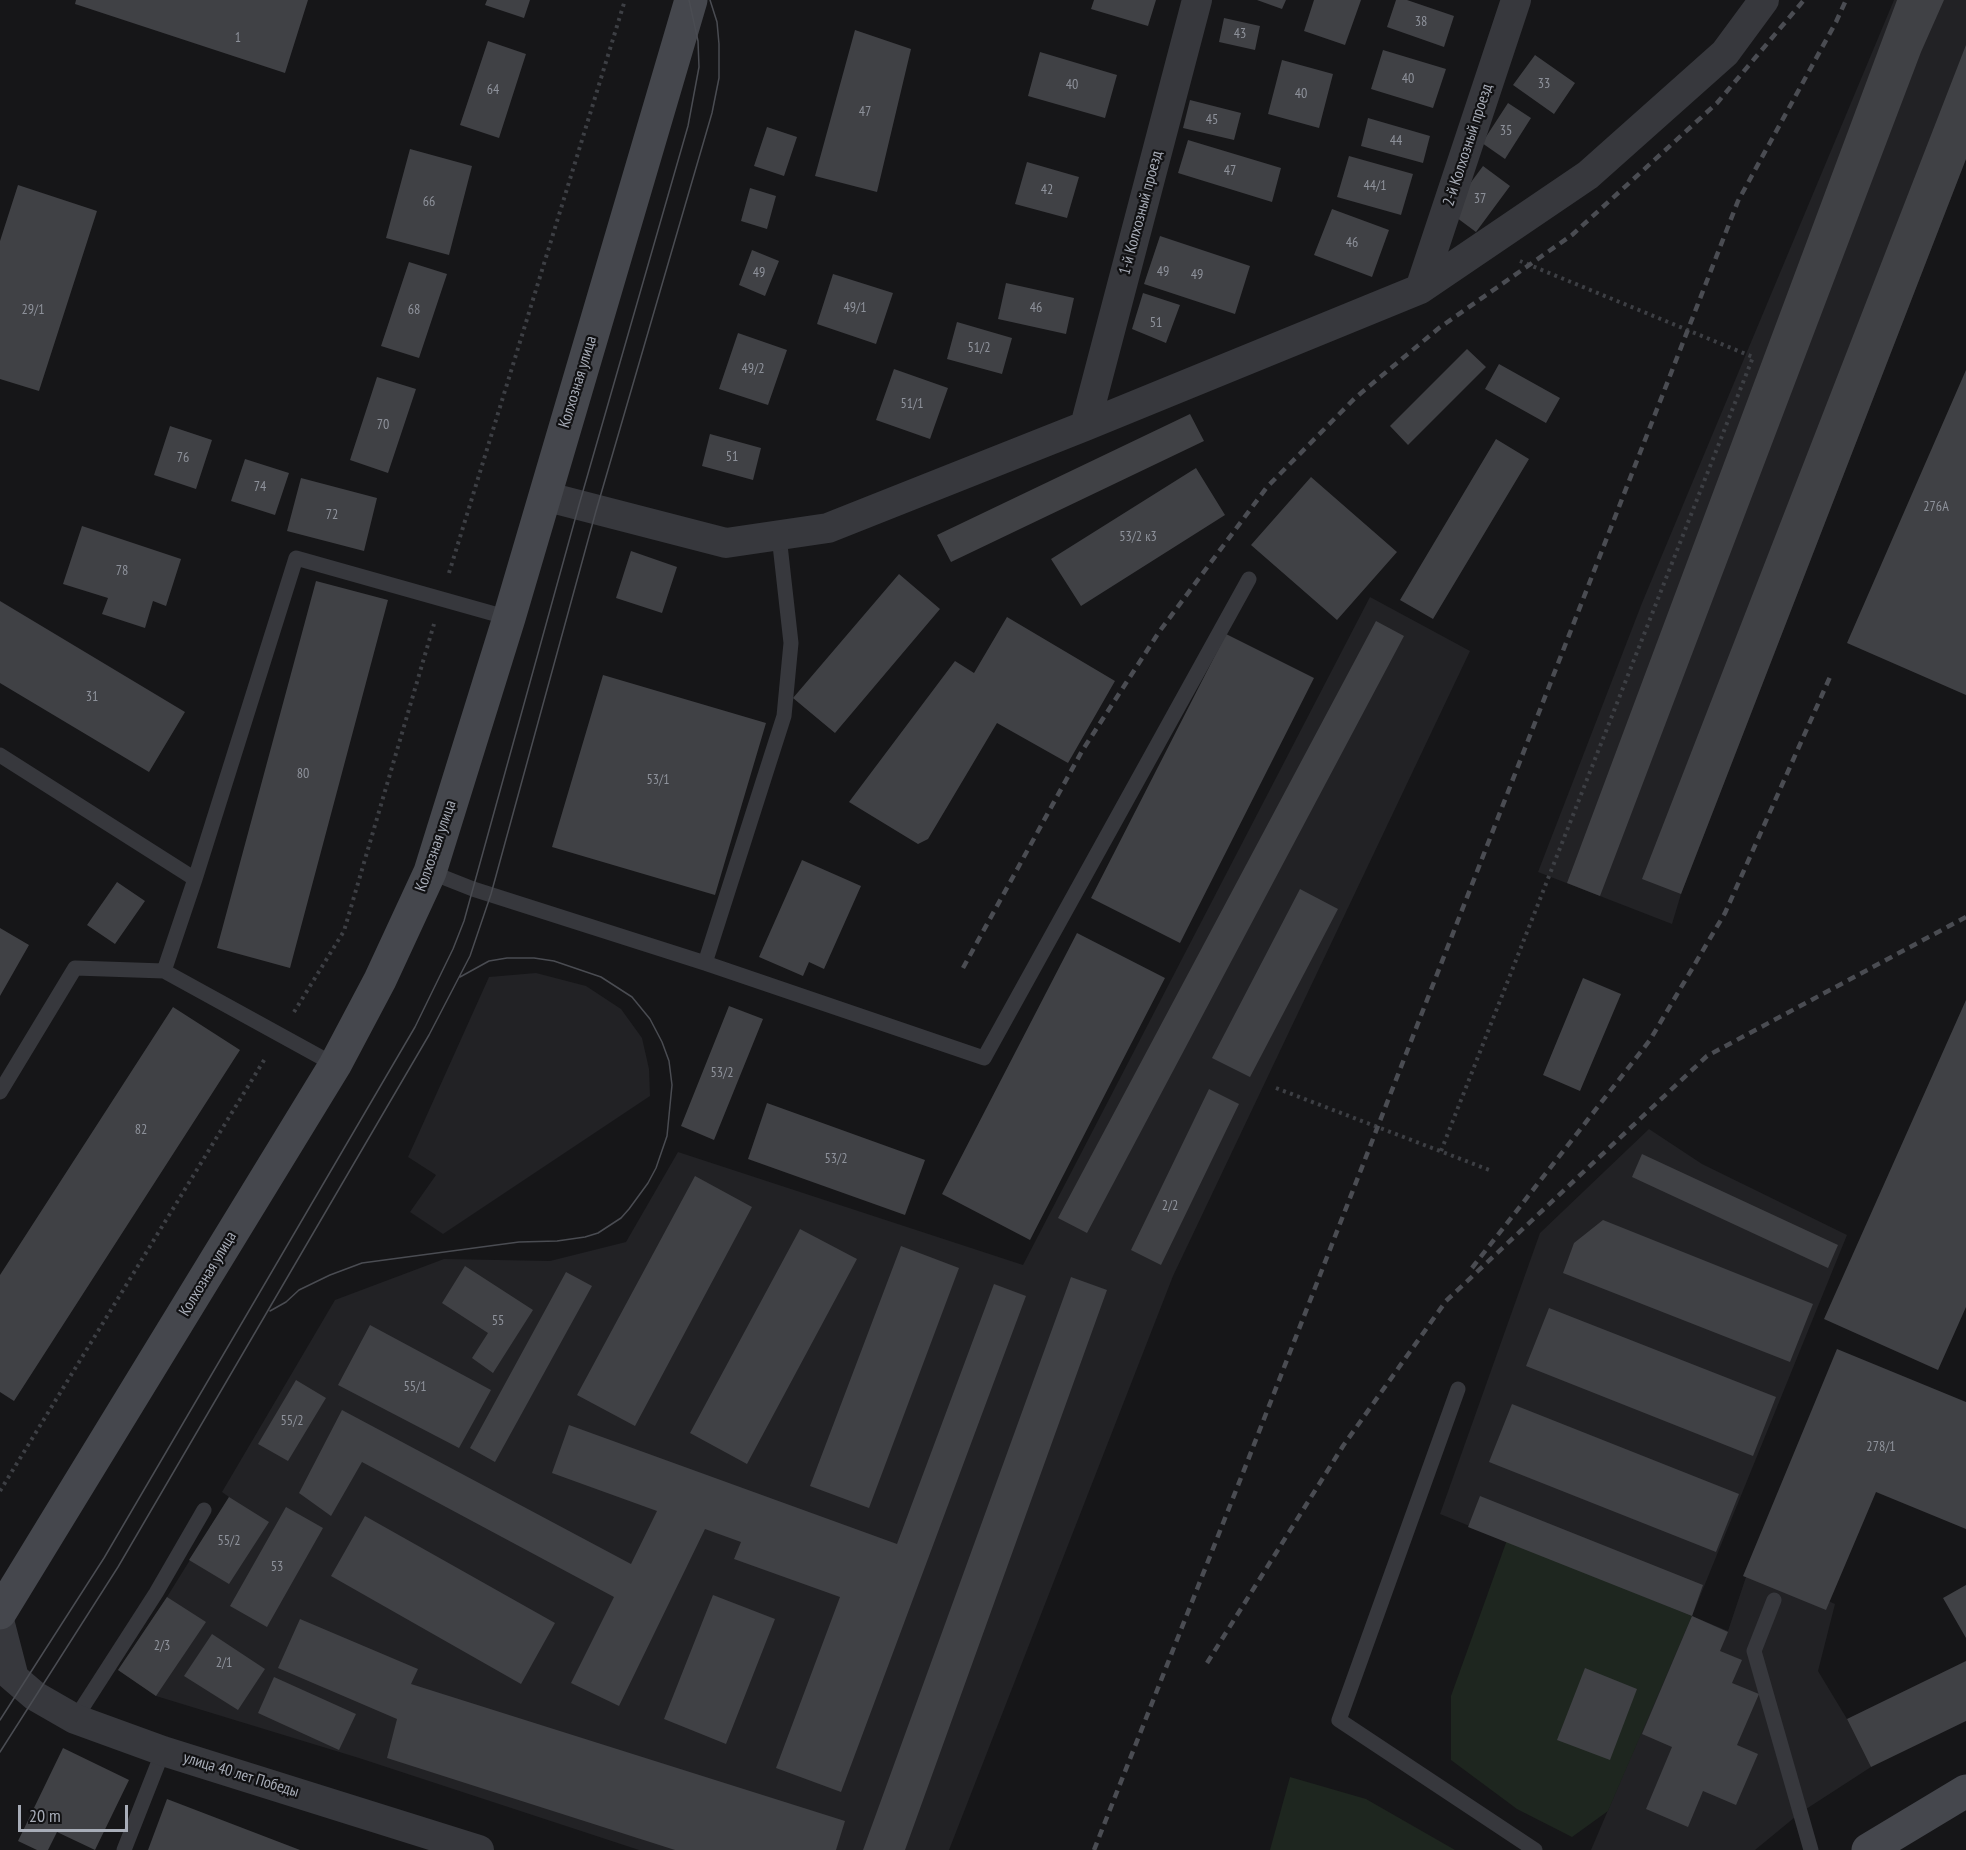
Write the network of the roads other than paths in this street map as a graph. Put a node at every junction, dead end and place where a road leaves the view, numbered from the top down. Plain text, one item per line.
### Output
1 (691, 0) edge
2 (1197, 0) edge
3 (1516, 0) edge
4 (1764, 0) edge
5 (1420, 289) junction
6 (1085, 426) junction
7 (544, 496) junction
8 (779, 536) junction
9 (1249, 579) dead end
10 (509, 618) junction
11 (0, 755) edge
12 (430, 872) junction
13 (195, 879) junction
14 (705, 963) junction
15 (164, 971) junction
16 (335, 1065) junction
17 (0, 1092) edge
18 (1458, 1389) dead end
19 (204, 1510) dead end
20 (1774, 1600) dead end
21 (0, 1613) edge
22 (0, 1624) edge
23 (7, 1672) edge
24 (75, 1719) junction
25 (163, 1751) junction
26 (1966, 1791) edge
27 (124, 1850) edge
28 (479, 1850) edge
29 (1535, 1850) edge
30 (1811, 1850) edge
31 (1868, 1850) edge

1 - 7 main road, Колхозная улица
2 - 6 street, 1-й Колхозный проезд
3 - 5 street, 2-й Колхозный проезд
4 - 5 street
5 - 6 street
6 - 8 street
7 - 8 street
7 - 10 main road, Колхозная улица
8 - 14 lane
9 - 14 lane
10 - 12 main road, Колхозная улица
10 - 13 lane
11 - 13 lane
12 - 14 lane
12 - 16 main road, Колхозная улица
13 - 15 lane
15 - 16 lane
15 - 17 lane
16 - 21 main road, Колхозная улица
18 - 29 lane
19 - 24 lane
20 - 30 lane
22 - 23 street, улица 40 лет Победы
23 - 24 street, улица 40 лет Победы
24 - 25 street, улица 40 лет Победы
25 - 27 lane
25 - 28 street, улица 40 лет Победы
26 - 31 main road

